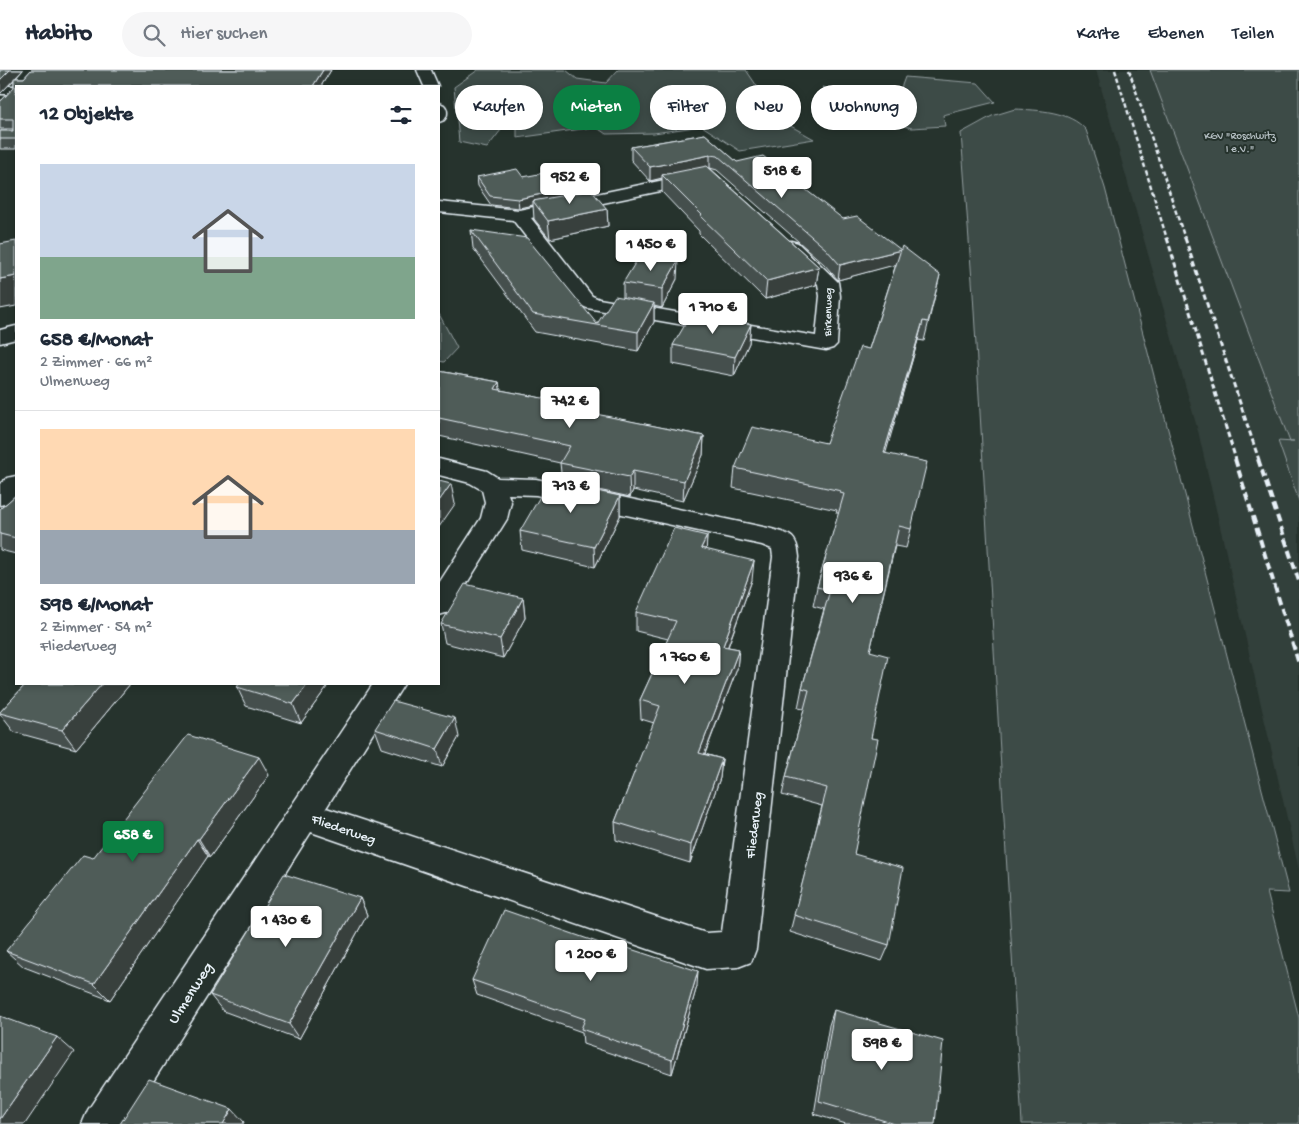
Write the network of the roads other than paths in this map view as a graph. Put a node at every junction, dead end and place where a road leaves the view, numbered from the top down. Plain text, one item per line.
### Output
1 (424, 70) edge
2 (431, 85) edge
3 (15, 88) edge
4 (0, 90) edge
5 (15, 91) edge
6 (0, 106) edge
7 (717, 181) edge
8 (440, 207) edge
9 (519, 215) junction
10 (781, 237) edge
11 (15, 332) edge
12 (0, 336) edge
13 (440, 468) edge
14 (15, 485) edge
15 (493, 486) junction
16 (0, 497) edge
17 (440, 604) edge
18 (388, 685) edge
19 (305, 814) junction
20 (102, 1124) edge

1 - 2 street
3 - 4 street
5 - 6 street
7 - 9 street
8 - 9 street
9 - 10 street, Birkenweg
11 - 12 street
13 - 15 street
14 - 16 street
15 - 17 street
15 - 19 street, Fliederweg
18 - 19 street, Ulmenweg
19 - 20 street, Ulmenweg

